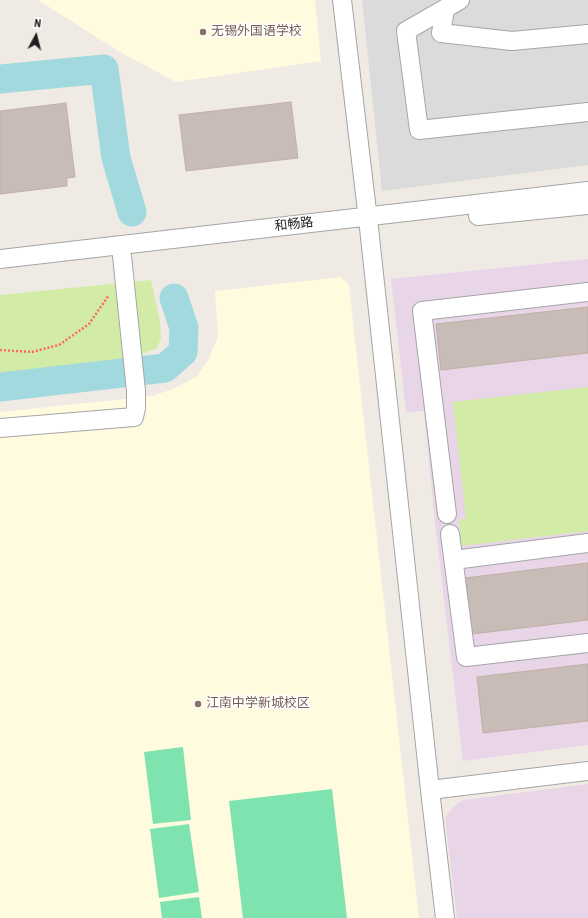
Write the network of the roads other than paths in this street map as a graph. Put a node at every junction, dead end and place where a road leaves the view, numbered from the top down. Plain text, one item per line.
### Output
1 (342, 0) edge
2 (453, 4) edge
3 (588, 34) edge
4 (588, 112) edge
5 (588, 191) edge
6 (588, 205) edge
7 (368, 222) junction
8 (0, 259) edge
9 (123, 264) junction
10 (0, 269) edge
11 (588, 292) edge
12 (0, 428) edge
13 (447, 514) dead end
14 (450, 534) dead end
15 (588, 543) edge
16 (454, 560) junction
17 (588, 643) edge
18 (588, 771) edge
19 (430, 790) junction
20 (445, 918) edge

1 - 7 street
2 - 3 street
2 - 4 street
5 - 7 street, 和畅路
6 - 7 street, 和畅路
7 - 8 street, 和畅路
7 - 9 street, 和畅路
7 - 19 street
9 - 10 street, 和畅路
9 - 12 street
11 - 13 street
14 - 16 street
15 - 16 street
16 - 17 street
18 - 19 street
19 - 20 street

